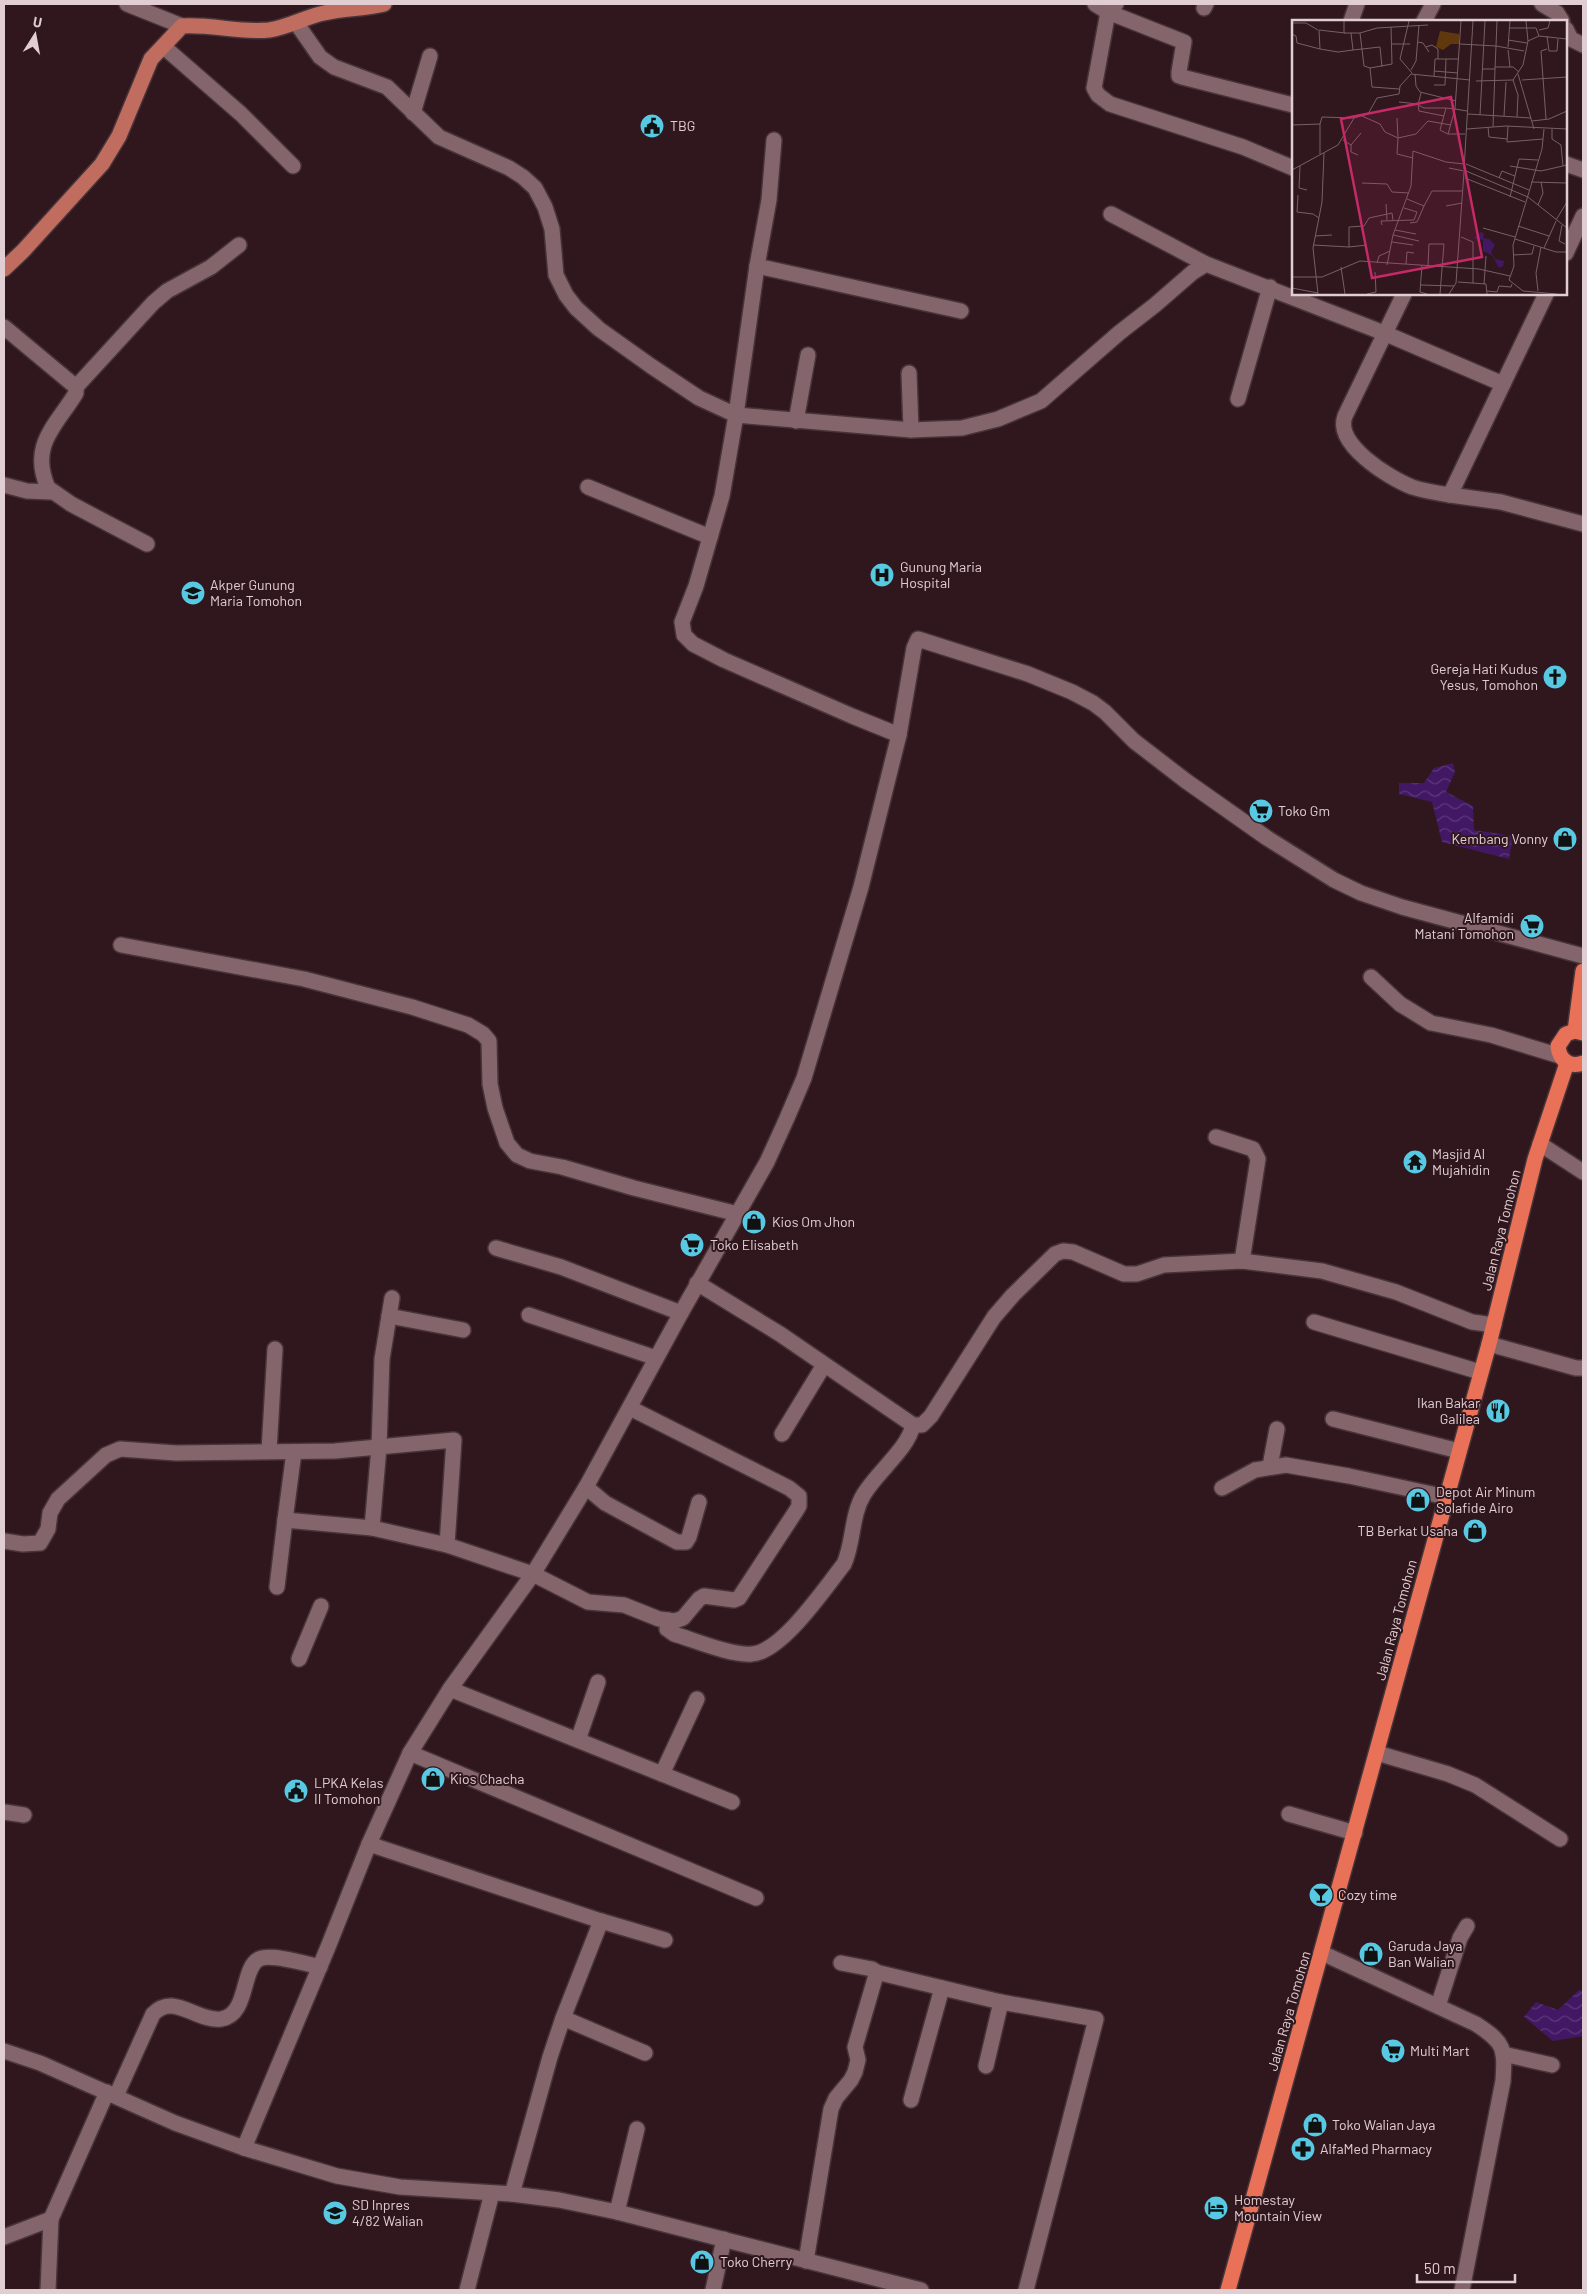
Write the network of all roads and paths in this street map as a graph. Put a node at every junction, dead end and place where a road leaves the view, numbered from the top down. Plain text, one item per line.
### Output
1 (126, 4) edge
2 (384, 4) edge
3 (1095, 4) edge
4 (1357, 4) edge
5 (1433, 4) edge
6 (1542, 4) edge
7 (1112, 8) edge
8 (1351, 20) edge
9 (1425, 20) edge
10 (1561, 20) edge
11 (297, 24) junction
12 (182, 26) junction
13 (1567, 31) edge
14 (1583, 45) edge
15 (164, 47) junction
16 (430, 56) dead end
17 (1292, 105) edge
18 (413, 113) junction
19 (774, 140) dead end
20 (1567, 164) edge
21 (293, 166) dead end
22 (1292, 168) edge
23 (1583, 170) edge
24 (1111, 214) dead end
25 (1583, 216) edge
26 (239, 245) dead end
27 (1567, 251) edge
28 (1206, 264) junction
29 (757, 266) junction
30 (4, 269) edge
31 (1270, 288) junction
32 (1403, 295) edge
33 (1546, 295) edge
34 (961, 310) dead end
35 (4, 327) edge
36 (1384, 333) junction
37 (808, 355) dead end
38 (909, 374) dead end
39 (1503, 384) junction
40 (76, 387) junction
41 (1238, 399) dead end
42 (736, 415) junction
43 (796, 420) junction
44 (911, 430) junction
45 (4, 485) edge
46 (588, 487) dead end
47 (51, 492) junction
48 (1450, 495) junction
49 (1583, 524) edge
50 (710, 537) junction
51 (147, 544) dead end
52 (899, 734) junction
53 (122, 945) dead end
54 (1583, 956) edge
55 (1583, 971) edge
56 (1371, 977) dead end
57 (1579, 1032) edge
58 (1563, 1059) junction
59 (1583, 1064) edge
60 (1216, 1137) dead end
61 (1540, 1144) junction
62 (1583, 1172) edge
63 (738, 1214) junction
64 (496, 1248) dead end
65 (1242, 1261) junction
66 (697, 1283) junction
67 (392, 1298) dead end
68 (681, 1313) junction
69 (529, 1315) dead end
70 (389, 1316) junction
71 (1314, 1322) dead end
72 (1494, 1325) junction
73 (463, 1330) dead end
74 (1489, 1344) junction
75 (275, 1349) dead end
76 (656, 1358) junction
77 (824, 1365) junction
78 (1583, 1368) edge
79 (1480, 1372) junction
80 (630, 1408) junction
81 (1333, 1419) dead end
82 (913, 1425) junction
83 (1277, 1429) dead end
84 (782, 1434) dead end
85 (379, 1447) junction
86 (269, 1451) junction
87 (1459, 1451) junction
88 (294, 1452) junction
89 (1270, 1466) junction
90 (586, 1487) junction
91 (1222, 1488) dead end
92 (1446, 1497) junction
93 (699, 1502) dead end
94 (285, 1520) junction
95 (372, 1528) junction
96 (4, 1541) edge
97 (447, 1545) junction
98 (533, 1574) junction
99 (277, 1587) dead end
100 (321, 1606) dead end
101 (668, 1620) junction
102 (299, 1658) dead end
103 (598, 1682) dead end
104 (450, 1689) junction
105 (697, 1699) dead end
106 (578, 1740) junction
107 (410, 1753) junction
108 (1376, 1753) junction
109 (662, 1774) junction
110 (732, 1802) dead end
111 (4, 1812) edge
112 (1288, 1814) dead end
113 (24, 1815) dead end
114 (1355, 1833) junction
115 (1560, 1839) dead end
116 (369, 1844) junction
117 (756, 1898) dead end
118 (601, 1921) junction
119 (1468, 1926) dead end
120 (666, 1940) dead end
121 (1322, 1953) junction
122 (841, 1964) dead end
123 (320, 1967) junction
124 (878, 1973) junction
125 (942, 1988) junction
126 (1001, 2002) junction
127 (1438, 2006) junction
128 (563, 2018) junction
129 (4, 2051) edge
130 (644, 2053) dead end
131 (1503, 2054) junction
132 (1552, 2065) dead end
133 (986, 2066) dead end
134 (111, 2094) junction
135 (911, 2100) dead end
136 (637, 2129) dead end
137 (244, 2148) junction
138 (492, 2193) junction
139 (512, 2194) junction
140 (617, 2212) junction
141 (51, 2219) junction
142 (4, 2237) edge
143 (724, 2239) junction
144 (806, 2260) junction
145 (48, 2290) edge
146 (467, 2290) edge
147 (713, 2290) edge
148 (920, 2290) edge
149 (1026, 2290) edge
150 (1228, 2290) edge
151 (1462, 2290) edge

1 - 12 street
2 - 11 main road
3 - 7 street
4 - 8 street
5 - 9 street
6 - 10 street
7 - 17 street
7 - 22 street
11 - 12 main road
11 - 18 street
12 - 15 main road
13 - 14 street
15 - 21 street
15 - 30 main road
16 - 18 street
18 - 42 street
19 - 29 street
20 - 23 street
24 - 28 street
25 - 27 street
26 - 40 street
28 - 31 street
28 - 44 street
29 - 34 street
29 - 42 street
31 - 36 street
31 - 41 street
32 - 36 street
33 - 39 street
35 - 40 street
36 - 39 street
36 - 48 street
37 - 43 street
38 - 44 street
39 - 48 street
40 - 47 street
42 - 43 street
42 - 50 street
43 - 44 street
45 - 47 street
46 - 50 street
47 - 51 street
48 - 49 street
50 - 52 street
52 - 54 street
52 - 63 street
53 - 63 street
55 - 57 highway, Jalan Raya Tomohon
56 - 58 street
57 - 58 highway, Jalan Raya Tomohon
58 - 59 highway
58 - 61 highway, Jalan Raya Tomohon
60 - 65 street
61 - 62 street
61 - 72 highway, Jalan Raya Tomohon
63 - 66 street
64 - 68 street
65 - 72 street
65 - 82 street
66 - 68 street
66 - 77 street
67 - 70 street
68 - 76 street
69 - 76 street
70 - 73 street
70 - 85 street
71 - 79 street
72 - 74 highway, Jalan Raya Tomohon
74 - 78 street
74 - 79 highway, Jalan Raya Tomohon
75 - 86 street
76 - 80 street
77 - 82 street
77 - 84 street
79 - 87 highway, Jalan Raya Tomohon
80 - 90 street
80 - 101 street
81 - 87 street
82 - 101 street
83 - 89 street
85 - 88 street
85 - 95 street
85 - 97 street
86 - 88 street
86 - 96 street
87 - 92 highway, Jalan Raya Tomohon
88 - 94 street
89 - 91 street
89 - 92 street
90 - 93 street
90 - 98 street
92 - 108 highway, Jalan Raya Tomohon
94 - 95 street
94 - 99 street
95 - 97 street
97 - 98 street
98 - 101 street
98 - 104 street
100 - 102 street
103 - 106 street
104 - 106 street
104 - 107 street
105 - 109 street
106 - 109 street
107 - 116 street
107 - 117 street
108 - 114 highway, Jalan Raya Tomohon
108 - 115 street
109 - 110 street
111 - 113 street
112 - 114 street
114 - 121 highway, Jalan Raya Tomohon
116 - 118 street
116 - 123 street
118 - 120 street
118 - 128 street
119 - 127 street
121 - 127 street
121 - 150 highway, Jalan Raya Tomohon
122 - 124 street
123 - 134 street
123 - 137 street
124 - 125 street
124 - 144 street
125 - 126 street
125 - 135 street
126 - 133 street
126 - 149 street
127 - 131 street
128 - 130 street
128 - 139 street
129 - 134 street
131 - 132 street
131 - 151 street
134 - 137 street
134 - 141 street
136 - 140 street
137 - 138 street
138 - 139 street
138 - 146 street
139 - 140 street
140 - 143 street
141 - 142 street
141 - 145 street
143 - 144 street
143 - 147 street
144 - 148 street

